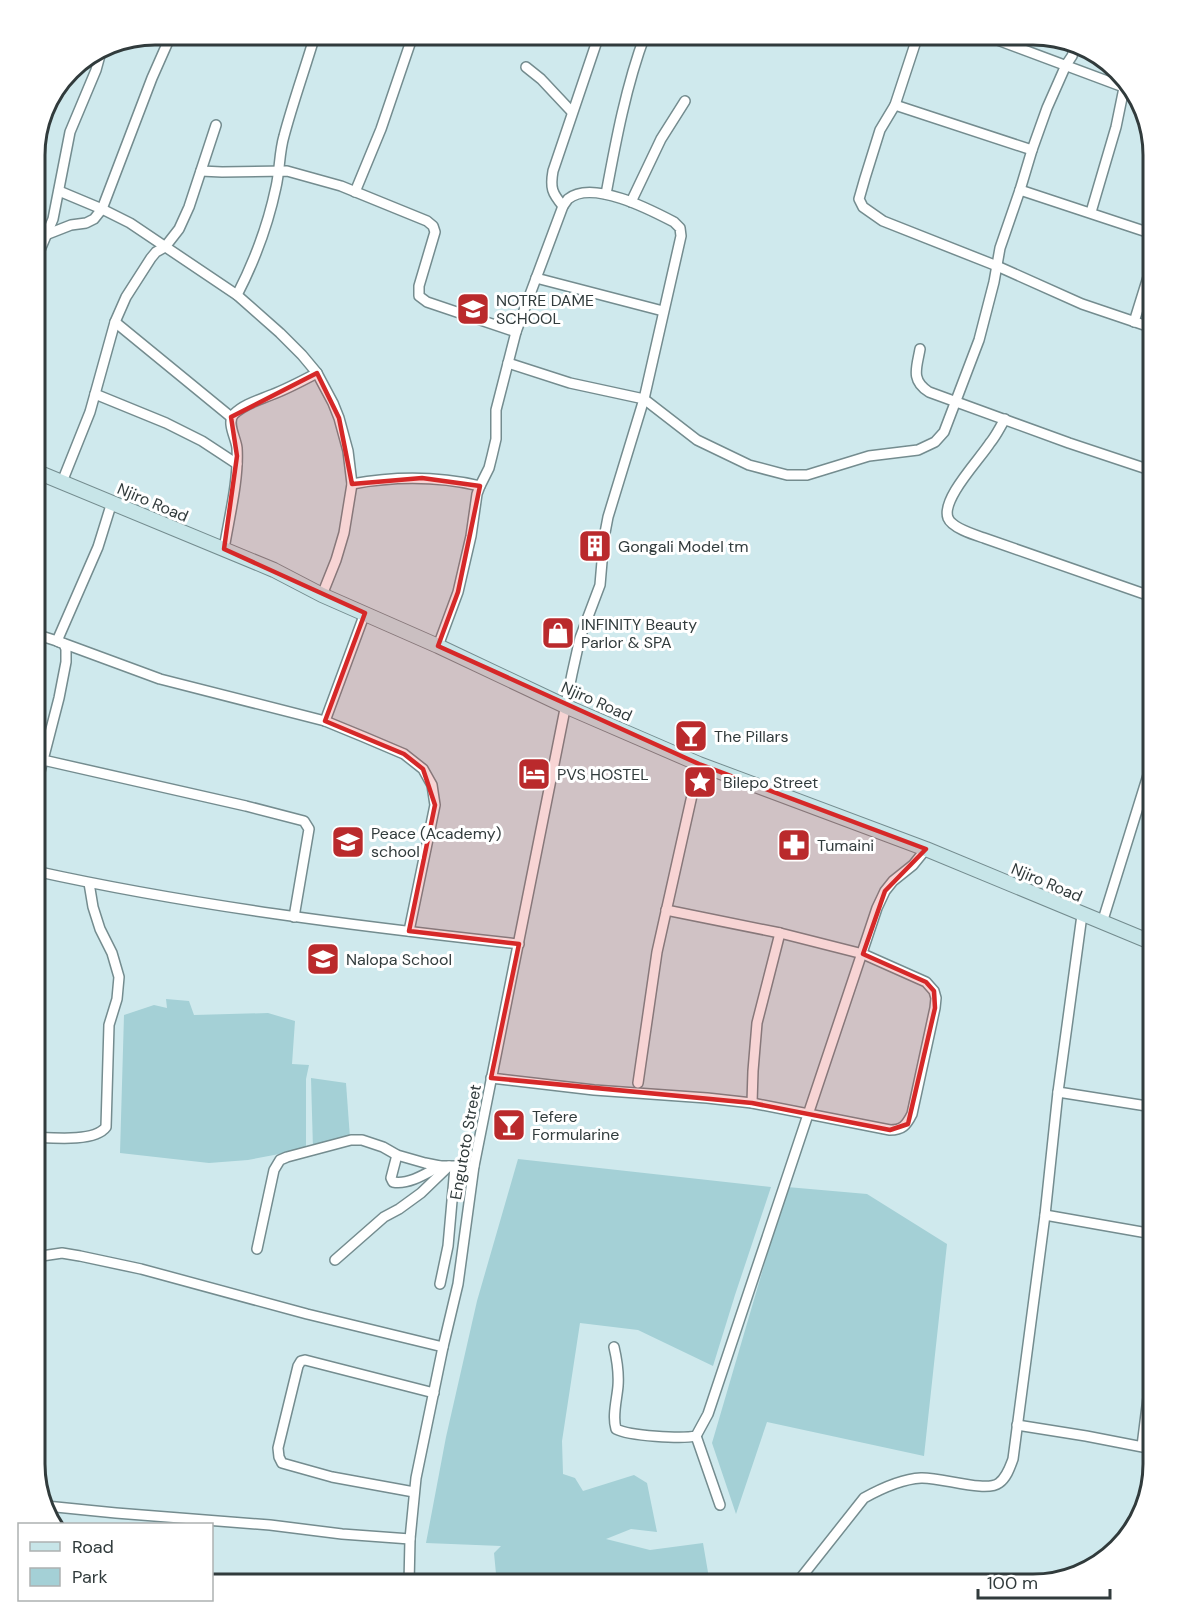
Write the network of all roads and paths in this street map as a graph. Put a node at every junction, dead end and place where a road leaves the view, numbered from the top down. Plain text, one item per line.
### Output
1 (167, 45) edge
2 (312, 45) edge
3 (409, 45) edge
4 (595, 45) edge
5 (641, 45) edge
6 (915, 45) edge
7 (1011, 45) edge
8 (1073, 53) edge
9 (98, 61) edge
10 (1066, 65) junction
11 (526, 67) dead end
12 (1118, 86) edge
13 (1123, 93) edge
14 (685, 101) dead end
15 (895, 105) junction
16 (572, 112) junction
17 (216, 125) dead end
18 (1032, 150) junction
19 (278, 170) junction
20 (201, 171) junction
21 (1020, 190) junction
22 (59, 191) junction
23 (355, 192) junction
24 (606, 194) junction
25 (631, 202) junction
26 (563, 206) junction
27 (102, 209) junction
28 (1091, 212) junction
29 (1143, 230) edge
30 (48, 234) junction
31 (45, 237) edge
32 (165, 247) junction
33 (997, 266) junction
34 (536, 278) junction
35 (237, 295) junction
36 (1143, 295) edge
37 (663, 311) junction
38 (115, 322) junction
39 (1134, 322) junction
40 (1143, 325) edge
41 (516, 332) junction
42 (921, 348) dead end
43 (508, 363) junction
44 (317, 373) junction
45 (96, 394) junction
46 (644, 399) junction
47 (956, 402) junction
48 (231, 417) junction
49 (1005, 419) junction
50 (237, 464) junction
51 (1143, 467) edge
52 (45, 475) edge
53 (62, 482) junction
54 (352, 484) junction
55 (480, 486) junction
56 (112, 502) junction
57 (224, 549) junction
58 (1143, 593) edge
59 (322, 595) junction
60 (365, 613) junction
61 (45, 637) edge
62 (57, 641) junction
63 (438, 646) junction
64 (565, 706) junction
65 (325, 721) junction
66 (45, 751) edge
67 (45, 760) edge
68 (699, 764) junction
69 (1143, 794) edge
70 (926, 849) junction
71 (45, 872) edge
72 (89, 883) junction
73 (666, 910) junction
74 (1082, 915) junction
75 (294, 917) junction
76 (1102, 923) junction
77 (408, 931) junction
78 (780, 933) junction
79 (1143, 940) edge
80 (519, 944) junction
81 (863, 954) junction
82 (491, 1078) junction
83 (638, 1083) dead end
84 (1058, 1092) junction
85 (752, 1103) junction
86 (1143, 1105) edge
87 (808, 1115) junction
88 (45, 1137) edge
89 (397, 1155) junction
90 (474, 1166) junction
91 (448, 1167) junction
92 (1045, 1215) junction
93 (1143, 1232) edge
94 (257, 1249) dead end
95 (45, 1255) edge
96 (334, 1260) dead end
97 (440, 1284) dead end
98 (443, 1347) junction
99 (614, 1347) dead end
100 (434, 1393) junction
101 (1017, 1425) junction
102 (696, 1436) junction
103 (1143, 1439) edge
104 (1142, 1446) joint
105 (414, 1491) junction
106 (720, 1505) dead end
107 (53, 1507) edge
108 (116, 1513) junction
109 (114, 1523) edge
110 (410, 1539) junction
111 (409, 1574) edge
112 (804, 1574) edge

1 - 27 street
2 - 19 street
3 - 23 street
4 - 16 street
5 - 24 street
6 - 15 street
7 - 10 street
8 - 10 street
9 - 22 street
10 - 12 street
10 - 18 street
11 - 16 street
13 - 28 street
14 - 25 street
15 - 18 street
15 - 33 street
16 - 26 street
17 - 20 street
18 - 21 street
19 - 20 street
19 - 23 street
19 - 35 street
20 - 32 street
21 - 28 street
21 - 33 street
22 - 27 street
22 - 30 street
23 - 41 street
24 - 25 street
24 - 26 street
25 - 37 street, Engutoto Street
26 - 34 street
27 - 30 street
27 - 32 street
28 - 29 street
30 - 31 street
32 - 35 street
32 - 38 street
33 - 39 street
33 - 47 street
34 - 37 street
34 - 41 street
35 - 44 street
36 - 39 street
37 - 46 street, Engutoto Street
38 - 45 street
38 - 48 street
39 - 40 street
41 - 43 street
42 - 47 street
43 - 46 street
43 - 55 street
44 - 48 street
44 - 54 street
45 - 50 street
45 - 53 street
46 - 47 street
46 - 64 street, Engutoto Street
47 - 49 street
48 - 50 street
49 - 51 street
49 - 58 street
50 - 57 street
52 - 53 street, Njiro Road
53 - 56 street, Njiro Road
54 - 55 street
54 - 59 street
55 - 63 street
56 - 57 street, Njiro Road
56 - 62 street
57 - 59 street, Njiro Road
59 - 60 street, Njiro Road
60 - 63 street, Njiro Road
60 - 65 street
61 - 62 street
62 - 65 street
62 - 66 street
63 - 64 street, Njiro Road
64 - 68 street, Njiro Road
64 - 80 street, Engutoto Street
65 - 77 street
67 - 75 street
68 - 70 street, Njiro Road
68 - 73 street
69 - 76 street
70 - 74 street, Njiro Road
70 - 81 street
71 - 72 street
72 - 75 street
72 - 88 street
73 - 78 street
73 - 83 street
74 - 76 street, Njiro Road
74 - 84 street
75 - 77 street
76 - 79 street, Njiro Road
77 - 80 street
78 - 81 street
78 - 85 street
80 - 82 street, Engutoto Street
81 - 87 street
81 - 87 street
82 - 85 street
82 - 90 street, Engutoto Street
84 - 86 street
84 - 92 street
85 - 87 street
87 - 102 street
89 - 91 street
89 - 91 street
89 - 94 street
90 - 91 street
90 - 98 street, Engutoto Street
91 - 96 street
91 - 97 street
92 - 93 street
92 - 101 street
95 - 98 street
98 - 100 street, Engutoto Street
99 - 102 street
100 - 105 street, Engutoto Street
100 - 105 street
101 - 104 street
101 - 112 street
102 - 106 street
103 - 104 street
105 - 110 street, Engutoto Street
107 - 108 street
108 - 109 street
108 - 110 street
110 - 111 street, Engutoto Street

